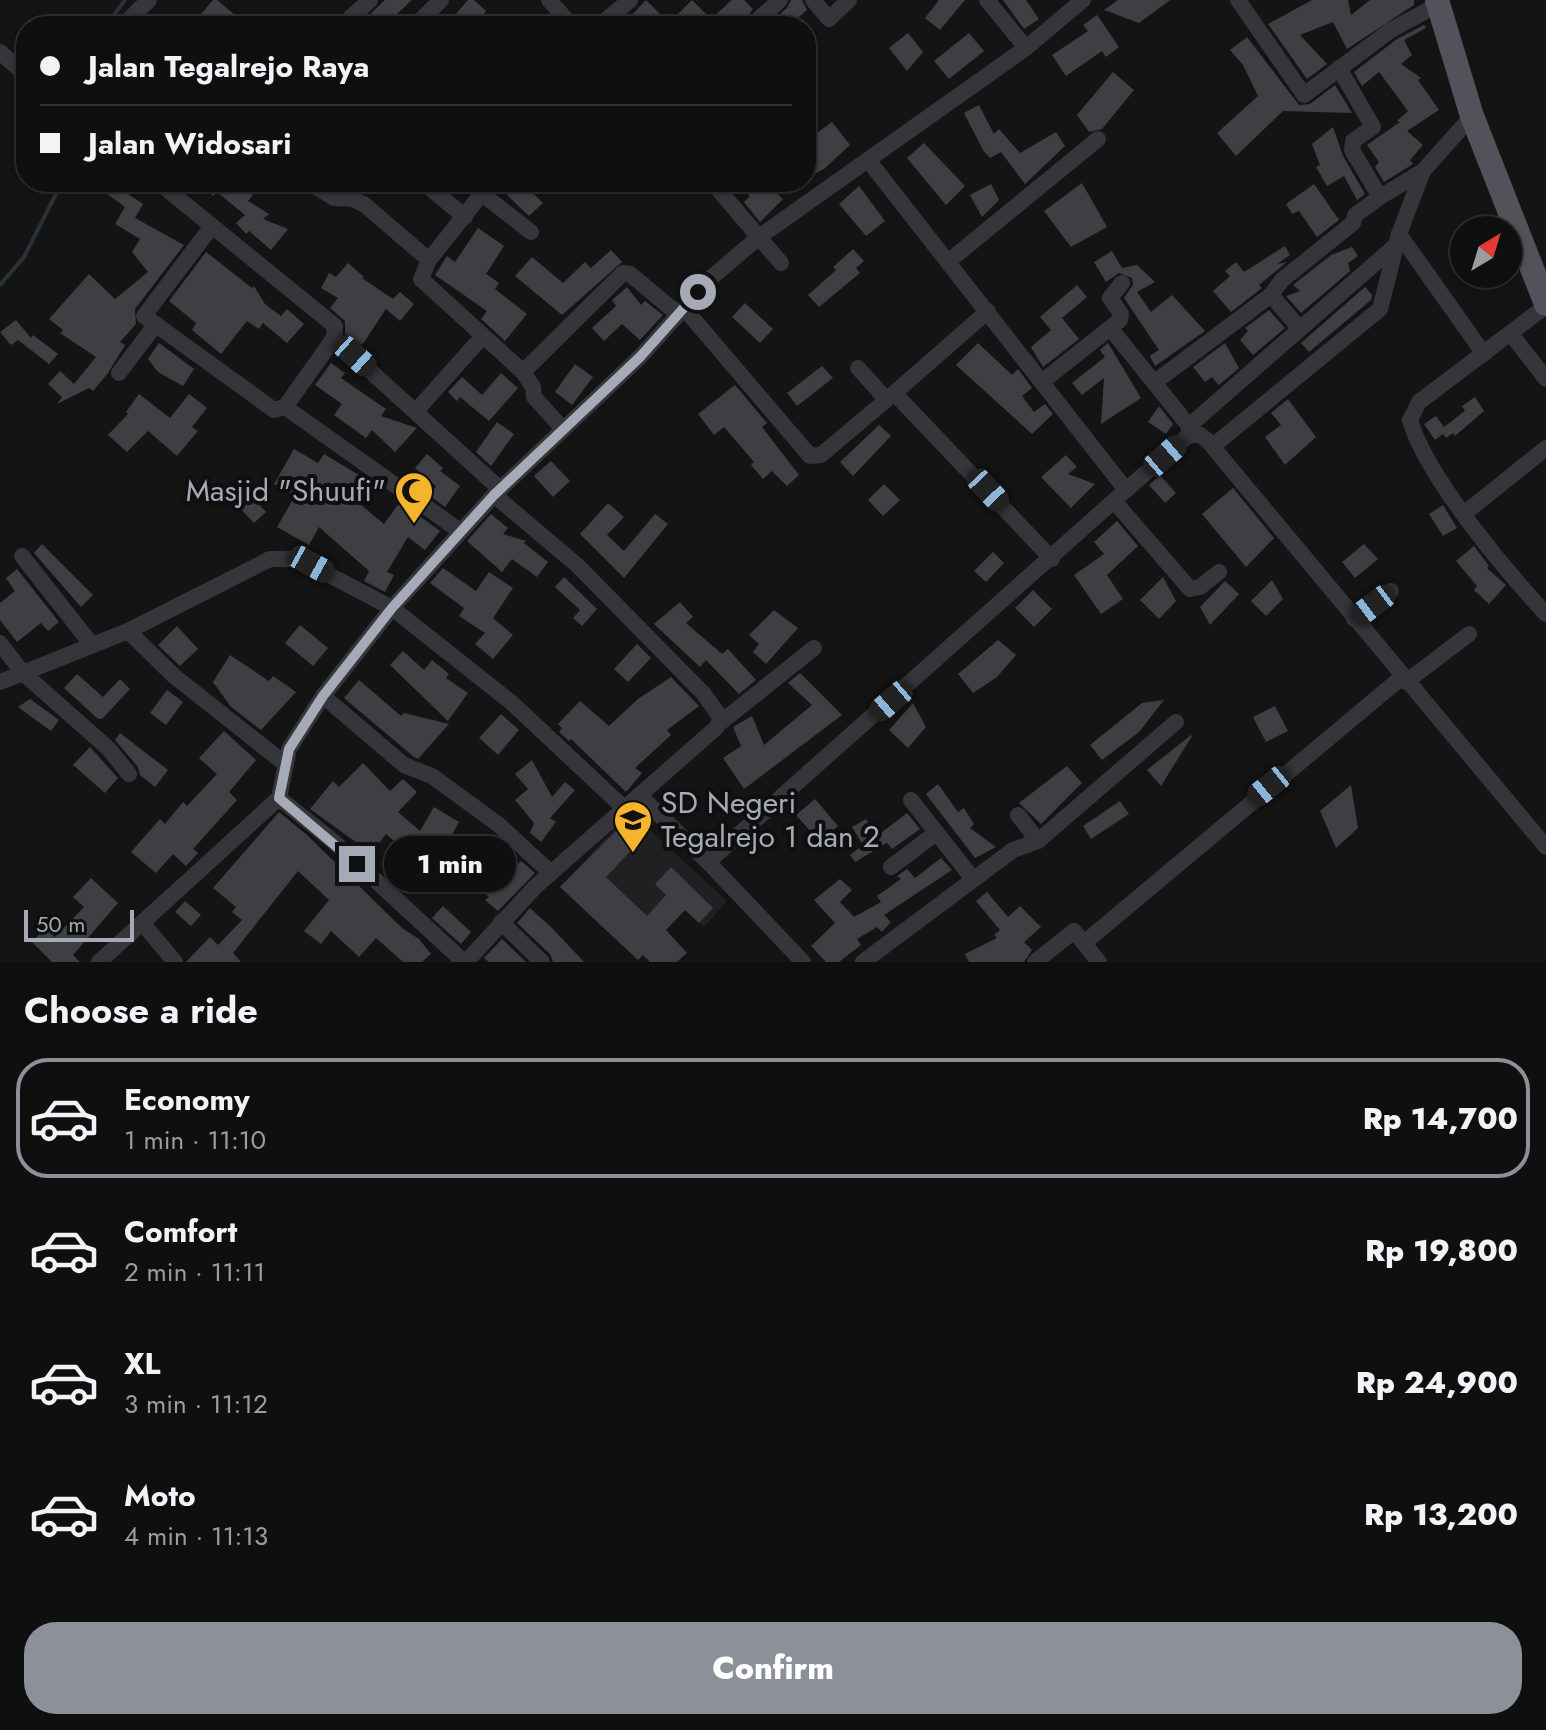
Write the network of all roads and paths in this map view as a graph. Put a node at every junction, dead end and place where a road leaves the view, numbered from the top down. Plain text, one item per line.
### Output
1 (149, 0) edge
2 (370, 0) edge
3 (441, 0) edge
4 (549, 0) edge
5 (630, 0) edge
6 (780, 0) edge
7 (813, 0) edge
8 (849, 0) edge
9 (987, 0) edge
10 (1083, 0) edge
11 (1238, 0) edge
12 (1438, 2) edge
13 (132, 16) edge
14 (352, 16) edge
15 (425, 16) edge
16 (563, 16) edge
17 (611, 16) edge
18 (762, 16) edge
19 (1026, 48) junction
20 (0, 52) edge
21 (16, 66) edge
22 (1339, 68) junction
23 (1472, 116) junction
24 (1098, 139) dead end
25 (868, 160) junction
26 (1423, 171) junction
27 (173, 192) edge
28 (324, 192) edge
29 (339, 192) edge
30 (435, 192) edge
31 (483, 192) edge
32 (490, 192) edge
33 (721, 192) edge
34 (1380, 197) junction
35 (334, 198) junction
36 (465, 217) junction
37 (212, 226) junction
38 (531, 232) dead end
39 (759, 237) junction
40 (1397, 240) junction
41 (429, 260) junction
42 (949, 261) junction
43 (781, 263) dead end
44 (1122, 283) dead end
45 (1271, 295) junction
46 (1546, 305) edge
47 (681, 311) junction
48 (988, 311) junction
49 (156, 324) junction
50 (1111, 329) junction
51 (1300, 329) junction
52 (1511, 334) junction
53 (483, 336) junction
54 (334, 338) junction
55 (1484, 354) junction
56 (858, 368) dead end
57 (523, 372) junction
58 (119, 373) dead end
59 (1546, 379) edge
60 (1043, 381) junction
61 (1155, 382) junction
62 (888, 398) junction
63 (285, 407) junction
64 (416, 411) junction
65 (563, 429) junction
66 (1189, 431) junction
67 (1213, 446) junction
68 (1546, 448) edge
69 (497, 492) junction
70 (1120, 496) junction
71 (1465, 513) junction
72 (460, 531) junction
73 (22, 556) dead end
74 (1052, 559) junction
75 (1219, 572) dead end
76 (1391, 591) dead end
77 (392, 608) junction
78 (1546, 614) edge
79 (1354, 619) junction
80 (128, 631) junction
81 (1469, 634) dead end
82 (0, 643) edge
83 (92, 645) junction
84 (814, 648) dead end
85 (23, 673) junction
86 (1404, 679) junction
87 (0, 682) edge
88 (323, 696) junction
89 (1176, 722) dead end
90 (720, 723) junction
91 (284, 763) junction
92 (129, 774) dead end
93 (639, 795) junction
94 (279, 798) junction
95 (911, 800) dead end
96 (624, 808) junction
97 (1018, 815) dead end
98 (936, 833) junction
99 (1038, 841) junction
100 (1546, 847) edge
101 (708, 862) junction
102 (891, 867) dead end
103 (551, 873) junction
104 (973, 879) junction
105 (501, 922) junction
106 (143, 924) junction
107 (1079, 937) junction
108 (459, 958) edge
109 (99, 962) edge
110 (175, 962) edge
111 (542, 962) edge
112 (803, 962) edge
113 (863, 962) edge
114 (1035, 962) edge
115 (1099, 962) edge

1 - 13 street
2 - 14 street
3 - 15 street
4 - 16 street
5 - 17 street
6 - 18 street
7 - 8 street
9 - 19 street
10 - 19 street
11 - 22 street
12 - 22 street
12 - 23 main road
19 - 25 street
20 - 21 street
22 - 34 street
23 - 26 street
23 - 46 main road
24 - 42 street
25 - 39 street
25 - 42 street
26 - 34 street
26 - 40 street
27 - 37 street
28 - 35 street
29 - 35 street
30 - 36 street
31 - 36 street
32 - 38 street
33 - 39 street
34 - 45 street
35 - 41 street
36 - 41 street
37 - 49 street
37 - 54 street
39 - 43 street
39 - 47 street
40 - 51 street
40 - 55 street
40 - 67 street
41 - 53 street
42 - 48 street
44 - 50 street
45 - 51 street
45 - 61 street
46 - 52 street
47 - 57 street
47 - 62 street
47 - 65 street
48 - 60 street
48 - 62 street
49 - 58 street
49 - 63 street
50 - 60 street
50 - 61 street
51 - 66 street
52 - 55 street
52 - 59 street
53 - 57 street
53 - 64 street
54 - 63 street
54 - 64 street
55 - 71 street
56 - 62 street
57 - 65 street
60 - 70 street
61 - 66 street
62 - 74 street
63 - 72 street
64 - 69 street
65 - 69 street
66 - 67 street
66 - 70 street
67 - 79 street
68 - 71 street
69 - 72 street
69 - 90 street
70 - 74 street
70 - 75 street
71 - 78 street
72 - 77 street
73 - 83 street
74 - 101 street
76 - 79 street
77 - 80 street
77 - 88 street
77 - 96 street
79 - 86 street
80 - 83 street
80 - 91 street
81 - 86 street
82 - 85 street
83 - 85 street
84 - 90 street
85 - 87 street
85 - 92 street
86 - 100 street
86 - 107 street
88 - 91 street
88 - 103 street
89 - 99 street
90 - 93 street
91 - 94 street
93 - 96 street
93 - 101 street
94 - 106 street
94 - 108 street
95 - 98 street
96 - 103 street
97 - 99 street
98 - 102 street
98 - 104 street
99 - 104 street
101 - 112 street
103 - 105 street
104 - 113 street
105 - 108 street
105 - 111 street
106 - 109 street
106 - 110 street
107 - 114 street
107 - 115 street

